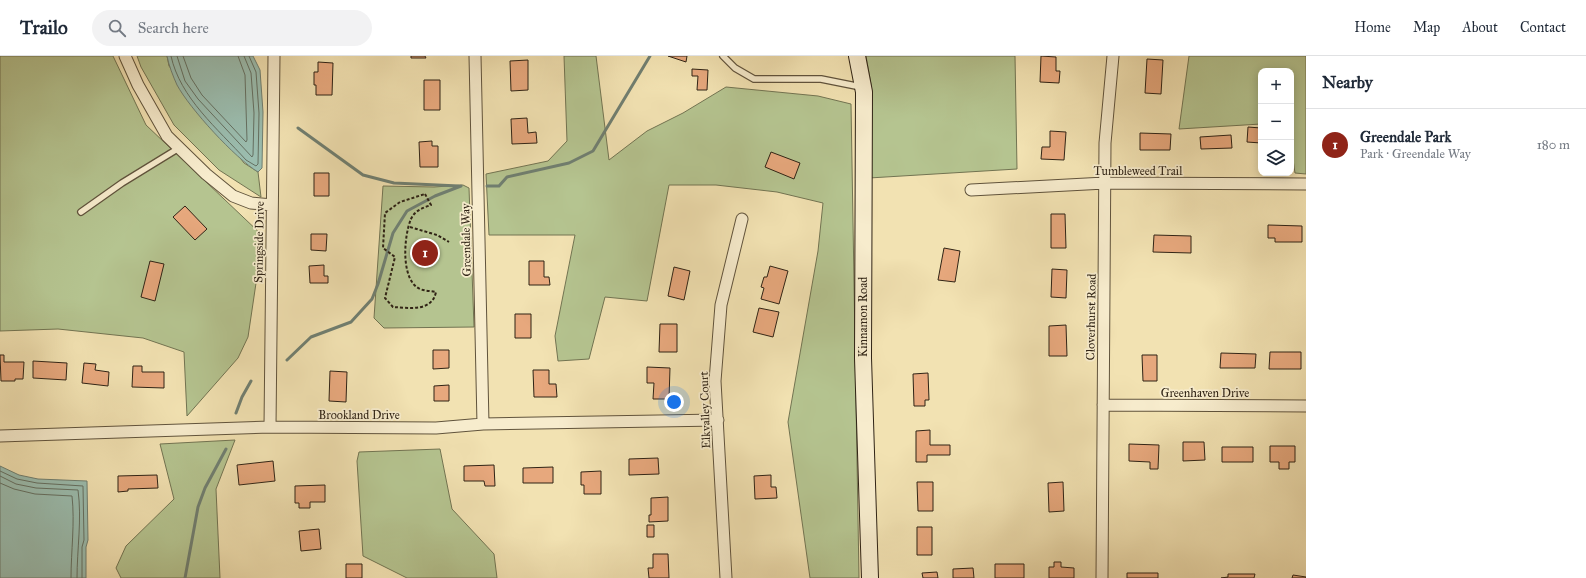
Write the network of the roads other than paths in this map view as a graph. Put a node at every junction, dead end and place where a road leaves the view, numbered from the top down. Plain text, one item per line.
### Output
1 (125, 56) edge
2 (274, 56) edge
3 (475, 56) edge
4 (723, 56) edge
5 (856, 56) edge
6 (1113, 56) edge
7 (863, 88) junction
8 (179, 148) junction
9 (1105, 183) junction
10 (1306, 184) edge
11 (971, 190) dead end
12 (272, 205) junction
13 (81, 212) dead end
14 (742, 219) dead end
15 (1103, 405) junction
16 (1306, 406) edge
17 (718, 420) junction
18 (483, 424) junction
19 (270, 427) junction
20 (0, 436) edge
21 (726, 578) edge
22 (870, 578) edge
23 (1102, 578) edge

1 - 8 street
2 - 12 street, Springside Drive
3 - 18 street, Greendale Way
4 - 7 lane
5 - 7 main road, Kinnamon Road
6 - 9 street, Cloverhurst Road
7 - 22 main road, Kinnamon Road
8 - 12 street
8 - 13 lane
9 - 10 street, Tumbleweed Trail
9 - 11 street, Tumbleweed Trail
9 - 15 street, Cloverhurst Road
12 - 19 street, Springside Drive
14 - 17 street, Elkvalley Court
15 - 16 street, Greenhaven Drive
15 - 23 street, Cloverhurst Road
17 - 18 street, Brookland Drive
17 - 21 street, Elkvalley Court
18 - 19 street, Brookland Drive
19 - 20 street, Brookland Drive

